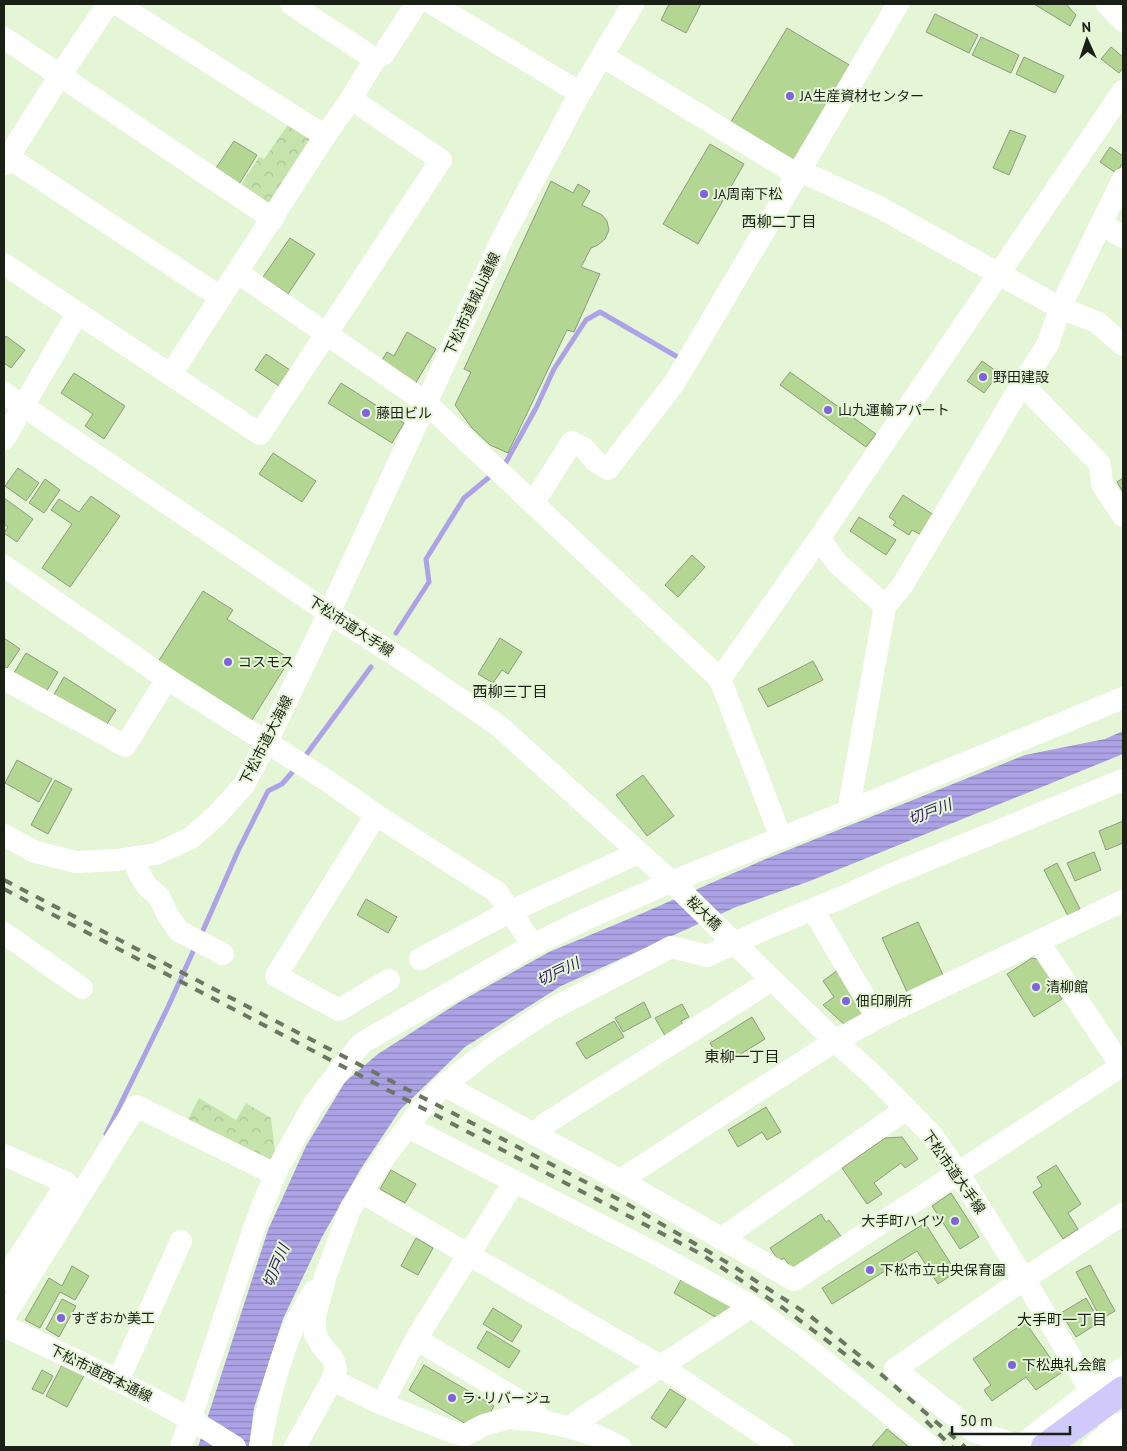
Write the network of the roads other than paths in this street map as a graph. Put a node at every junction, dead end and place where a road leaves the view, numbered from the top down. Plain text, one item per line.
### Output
1 (108, 4) edge
2 (117, 4) edge
3 (291, 4) edge
4 (416, 4) edge
5 (434, 4) edge
6 (633, 4) edge
7 (898, 4) edge
8 (1106, 4) edge
9 (1123, 21) edge
10 (4, 38) edge
11 (602, 56) junction
12 (375, 59) junction
13 (59, 76) junction
14 (1123, 91) edge
15 (580, 93) junction
16 (351, 99) junction
17 (324, 136) junction
18 (6, 160) edge
19 (800, 171) junction
20 (1123, 180) edge
21 (273, 219) junction
22 (1101, 224) junction
23 (1123, 237) edge
24 (4, 264) edge
25 (237, 272) junction
26 (999, 272) junction
27 (220, 297) junction
28 (1060, 308) junction
29 (77, 314) junction
30 (326, 334) junction
31 (1123, 345) edge
32 (171, 374) junction
33 (1022, 384) junction
34 (4, 393) edge
35 (425, 402) junction
36 (24, 406) junction
37 (4, 439) edge
38 (532, 501) junction
39 (1123, 516) edge
40 (818, 540) junction
41 (4, 566) edge
42 (885, 606) junction
43 (329, 613) junction
44 (718, 677) junction
45 (4, 679) edge
46 (167, 679) junction
47 (1123, 698) edge
48 (266, 742) junction
49 (1123, 780) edge
50 (851, 810) junction
51 (376, 815) junction
52 (4, 835) edge
53 (781, 838) junction
54 (638, 853) junction
55 (134, 858) junction
56 (674, 884) junction
57 (1123, 901) edge
58 (813, 910) junction
59 (509, 912) junction
60 (4, 933) edge
61 (734, 941) junction
62 (1038, 941) junction
63 (534, 945) junction
64 (223, 954) dead end
65 (420, 959) dead end
66 (389, 980) dead end
67 (772, 980) junction
68 (82, 988) dead end
69 (877, 1018) junction
70 (834, 1041) junction
71 (1123, 1060) edge
72 (1123, 1065) edge
73 (444, 1085) junction
74 (906, 1109) junction
75 (408, 1127) junction
76 (537, 1135) junction
77 (4, 1155) edge
78 (275, 1174) junction
79 (959, 1174) junction
80 (514, 1182) junction
81 (622, 1182) junction
82 (361, 1192) junction
83 (1123, 1214) edge
84 (721, 1239) junction
85 (181, 1240) dead end
86 (469, 1256) junction
87 (326, 1275) junction
88 (1024, 1279) junction
89 (4, 1280) edge
90 (748, 1304) junction
91 (4, 1317) edge
92 (4, 1326) edge
93 (416, 1339) junction
94 (662, 1367) junction
95 (1123, 1368) edge
96 (332, 1380) junction
97 (118, 1381) junction
98 (1091, 1390) junction
99 (1123, 1390) edge
100 (382, 1404) junction
101 (194, 1421) junction
102 (542, 1421) junction
103 (572, 1428) junction
104 (1120, 1428) edge
105 (463, 1441) edge
106 (181, 1447) edge
107 (235, 1447) edge
108 (260, 1447) edge
109 (295, 1447) edge
110 (620, 1447) edge
111 (782, 1447) edge
112 (931, 1447) edge
113 (1045, 1447) edge
114 (1074, 1447) edge
115 (1092, 1447) edge

1 - 13 street
2 - 17 street
3 - 12 street
4 - 12 street
5 - 15 street
6 - 11 street, 下松市道城山通線
7 - 19 street
8 - 9 street
10 - 13 street
11 - 15 street, 下松市道城山通線
11 - 19 street
12 - 16 street
13 - 18 street
13 - 21 street
14 - 26 street
15 - 35 street, 下松市道城山通線
16 - 17 street
16 - 30 street
17 - 21 street
18 - 27 street
19 - 26 street
19 - 38 street
20 - 22 street
21 - 25 street
22 - 23 street
22 - 28 street
24 - 29 street
25 - 27 street
25 - 30 street
26 - 28 street
26 - 40 street
27 - 32 street
28 - 31 street
28 - 33 street
29 - 32 street
29 - 36 street
30 - 32 street
30 - 35 street
33 - 39 street
33 - 42 street
34 - 36 street, 下松市道大手線
35 - 38 street
35 - 43 street, 下松市道城山通線
36 - 37 street
36 - 43 street, 下松市道大手線
38 - 44 street
40 - 42 street
40 - 44 street
41 - 46 street
42 - 50 street
43 - 48 street, 下松市道大海線
43 - 54 street, 下松市道大手線
44 - 53 street
45 - 46 street
46 - 48 street
47 - 50 street
48 - 51 street
48 - 55 street, 下松市道大海線
49 - 58 street
50 - 53 street
51 - 59 street
51 - 66 street
52 - 55 street, 下松市道大海線
53 - 56 street
54 - 56 street, 下松市道大手線
54 - 59 street
55 - 64 street
56 - 61 street, 桜大橋
56 - 63 street
57 - 62 street
58 - 61 street
58 - 69 street
59 - 63 street
59 - 65 street
60 - 68 street
61 - 67 street, 下松市道大手線
61 - 73 street
62 - 69 street
62 - 71 street
63 - 78 street
67 - 70 street, 下松市道大手線
67 - 76 street
69 - 70 street
70 - 74 street, 下松市道大手線
70 - 81 street
72 - 79 street
73 - 75 street
73 - 76 street
74 - 79 street, 下松市道大手線
74 - 84 street
75 - 80 street
75 - 82 street
76 - 81 street
77 - 89 street
78 - 91 street
78 - 101 street
79 - 84 street
79 - 88 street, 下松市道大手線
80 - 86 street
80 - 90 street
81 - 84 street
82 - 86 street
82 - 87 street
83 - 88 street
85 - 97 street
86 - 93 street
86 - 94 street
87 - 96 street
87 - 108 street
88 - 98 street, 下松市道大手線
88 - 98 street
90 - 94 street
90 - 112 street
92 - 97 street, 下松市道西本通線
93 - 100 street
93 - 102 street
94 - 103 street
94 - 111 street
95 - 98 street
96 - 100 street
96 - 109 street
97 - 101 street, 下松市道西本通線
98 - 104 street, 下松市道大手線
99 - 113 main road
100 - 105 street
101 - 106 street
101 - 107 street, 下松市道西本通線
102 - 103 street
102 - 105 street
103 - 110 street
104 - 114 main road
104 - 115 street

